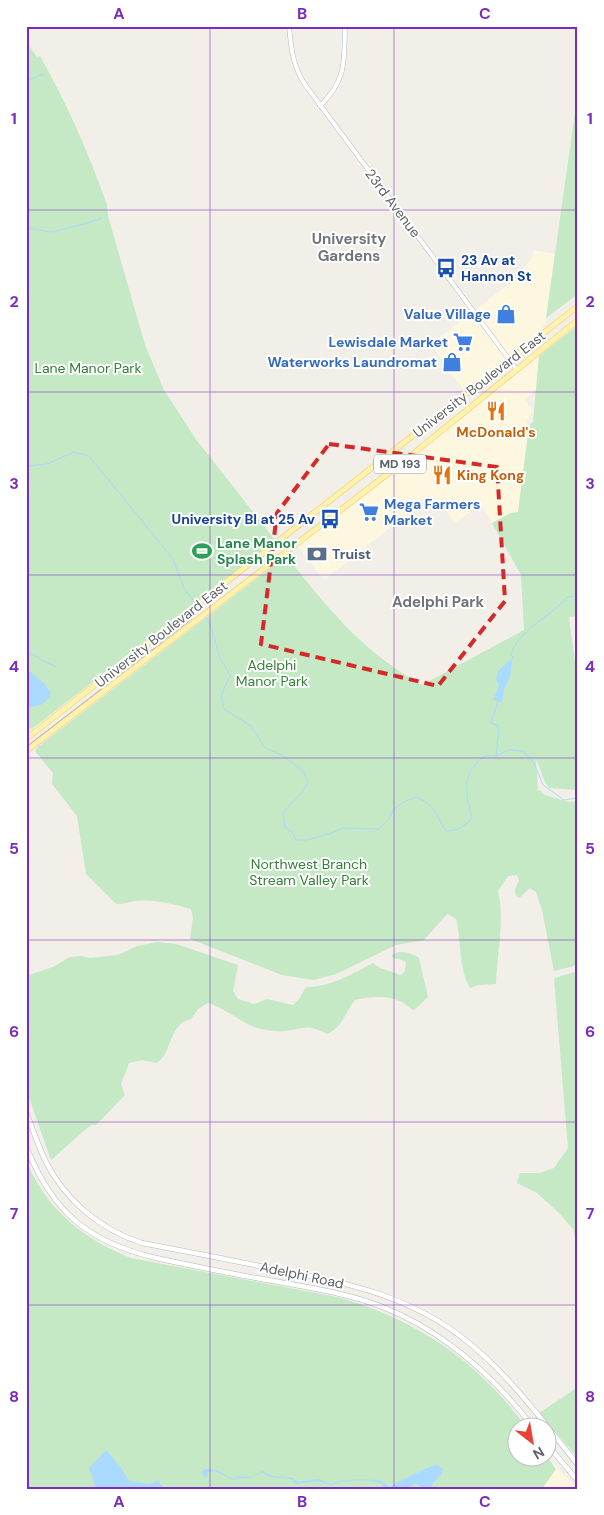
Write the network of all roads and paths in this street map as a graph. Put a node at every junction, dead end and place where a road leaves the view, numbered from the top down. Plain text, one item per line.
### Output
1 (289, 26) edge
2 (345, 26) edge
3 (320, 106) junction
4 (578, 306) edge
5 (578, 320) edge
6 (510, 360) junction
7 (517, 370) junction
8 (26, 739) edge
9 (26, 751) edge
10 (26, 1112) edge
11 (26, 1146) edge
12 (525, 1418) edge
13 (556, 1455) edge
14 (578, 1465) edge
15 (578, 1481) edge

1 - 3 street, 23rd Avenue
2 - 3 street
3 - 6 street, 23rd Avenue
4 - 6 main road, University Boulevard East / MD 193
5 - 7 main road, University Boulevard East / MD 193
6 - 7 street, 23rd Avenue
6 - 8 main road, University Boulevard East / MD 193
7 - 9 main road, University Boulevard East / MD 193
10 - 14 main road, Adelphi Road
11 - 12 main road, Adelphi Road
13 - 15 main road

